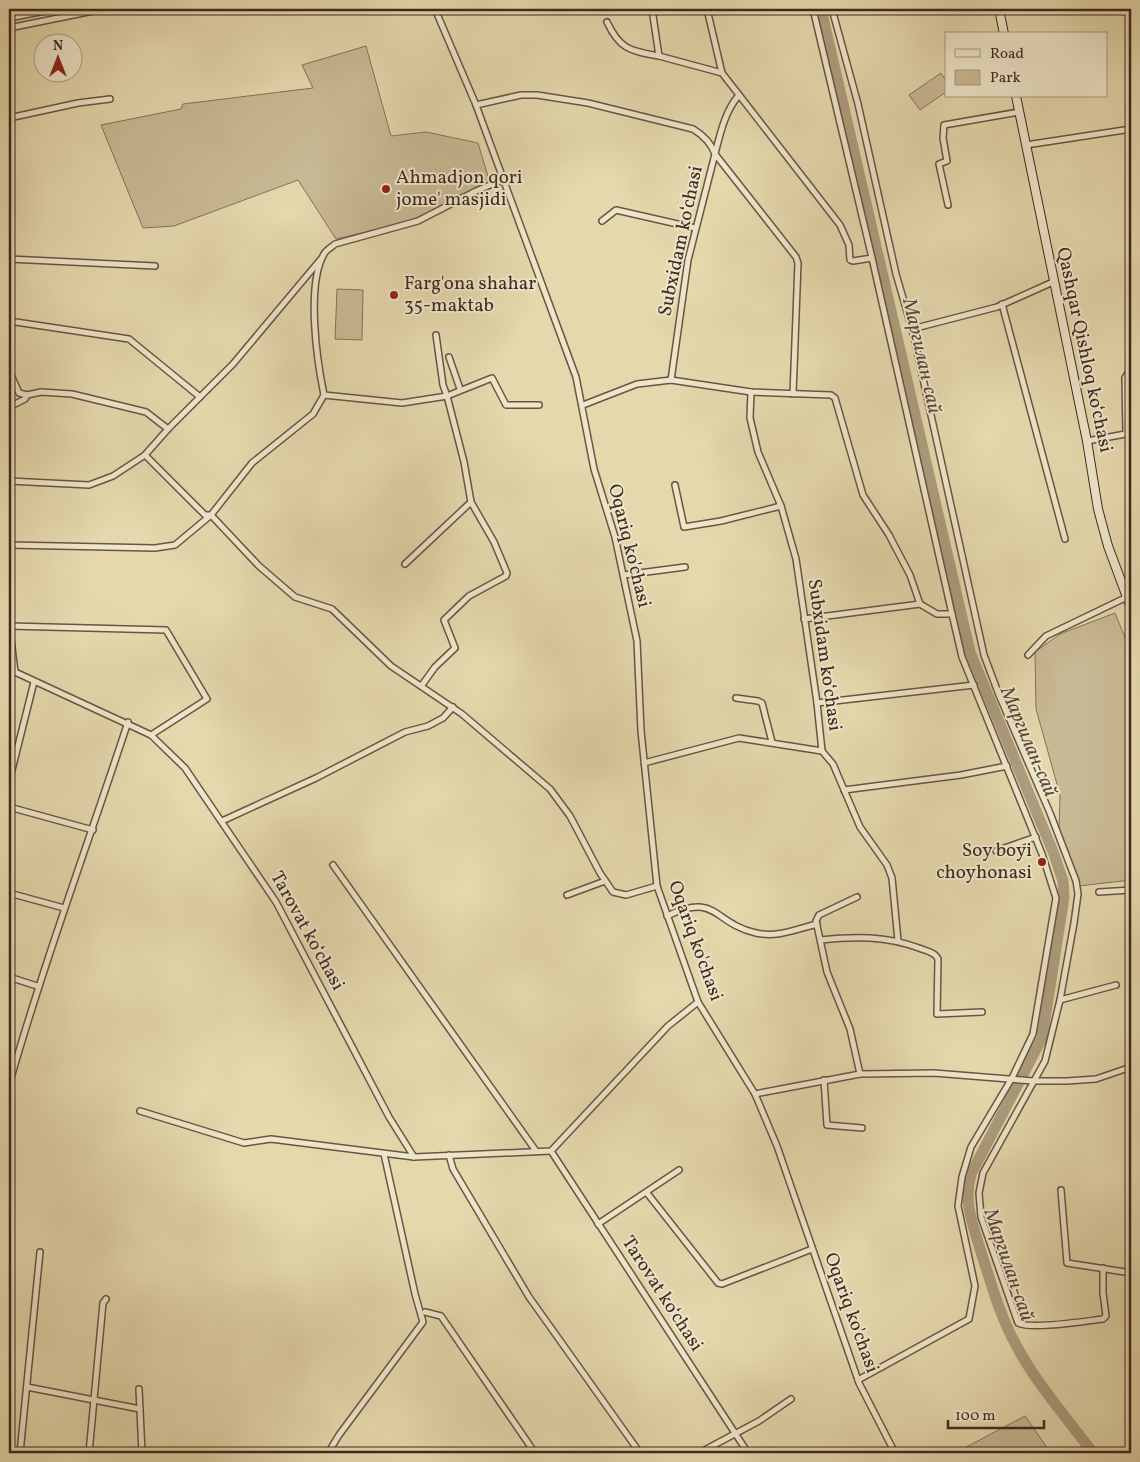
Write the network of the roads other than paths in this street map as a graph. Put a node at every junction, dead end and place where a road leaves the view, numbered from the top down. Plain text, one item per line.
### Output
1 (56, 9) edge
2 (103, 9) edge
3 (424, 9) edge
4 (435, 9) edge
5 (652, 9) edge
6 (708, 9) edge
7 (813, 9) edge
8 (832, 9) edge
9 (999, 9) edge
10 (9, 18) edge
11 (608, 22) dead end
12 (9, 28) edge
13 (1004, 32) edge
14 (659, 56) junction
15 (722, 73) junction
16 (739, 95) junction
17 (1016, 98) edge
18 (110, 99) dead end
19 (476, 105) junction
20 (1019, 112) junction
21 (9, 118) edge
22 (1131, 129) edge
23 (1026, 145) junction
24 (715, 154) junction
25 (502, 180) junction
26 (948, 205) dead end
27 (602, 221) dead end
28 (695, 228) junction
29 (323, 257) junction
30 (872, 258) junction
31 (9, 259) edge
32 (155, 266) dead end
33 (1053, 282) junction
34 (1002, 304) junction
35 (9, 321) edge
36 (912, 329) junction
37 (436, 335) dead end
38 (450, 357) dead end
39 (1131, 368) edge
40 (9, 370) edge
41 (671, 380) junction
42 (460, 389) junction
43 (751, 392) junction
44 (793, 394) junction
45 (27, 395) junction
46 (324, 395) junction
47 (447, 396) junction
48 (200, 398) junction
49 (539, 405) dead end
50 (582, 405) junction
51 (9, 407) edge
52 (168, 429) junction
53 (1129, 434) edge
54 (1087, 441) junction
55 (1131, 441) edge
56 (145, 455) junction
57 (9, 481) edge
58 (675, 485) dead end
59 (471, 502) junction
60 (781, 506) junction
61 (211, 515) junction
62 (1065, 539) dead end
63 (9, 545) edge
64 (405, 564) dead end
65 (685, 567) dead end
66 (624, 575) junction
67 (1128, 592) edge
68 (920, 604) junction
69 (1131, 608) edge
70 (952, 614) junction
71 (804, 619) junction
72 (9, 625) edge
73 (1028, 656) dead end
74 (9, 669) edge
75 (15, 672) junction
76 (34, 682) junction
77 (422, 685) junction
78 (974, 685) junction
79 (736, 698) dead end
80 (817, 703) junction
81 (453, 707) junction
82 (128, 722) junction
83 (151, 735) junction
84 (772, 742) junction
85 (822, 750) junction
86 (644, 763) junction
87 (1007, 766) junction
88 (9, 782) edge
89 (844, 790) junction
90 (9, 807) edge
91 (222, 821) junction
92 (93, 830) junction
93 (1036, 838) junction
94 (996, 851) dead end
95 (333, 865) dead end
96 (605, 881) junction
97 (657, 886) junction
98 (1131, 890) edge
99 (1100, 892) dead end
100 (9, 893) edge
101 (567, 895) dead end
102 (856, 897) dead end
103 (64, 908) junction
104 (667, 916) junction
105 (817, 924) junction
106 (821, 940) junction
107 (898, 940) junction
108 (9, 977) edge
109 (1116, 985) dead end
110 (37, 986) junction
111 (1060, 1000) junction
112 (698, 1002) junction
113 (982, 1012) dead end
114 (12, 1063) edge
115 (1131, 1067) edge
116 (860, 1074) junction
117 (1012, 1078) junction
118 (824, 1080) junction
119 (1033, 1081) junction
120 (9, 1085) edge
121 (755, 1094) junction
122 (140, 1111) dead end
123 (862, 1128) dead end
124 (551, 1151) junction
125 (536, 1152) junction
126 (384, 1154) junction
127 (449, 1156) junction
128 (414, 1157) junction
129 (680, 1170) dead end
130 (1061, 1190) dead end
131 (647, 1193) junction
132 (598, 1224) junction
133 (812, 1249) junction
134 (40, 1252) dead end
135 (1103, 1268) junction
136 (1131, 1273) edge
137 (106, 1299) dead end
138 (425, 1312) dead end
139 (858, 1380) junction
140 (27, 1386) junction
141 (138, 1389) dead end
142 (791, 1399) dead end
143 (95, 1400) junction
144 (140, 1410) junction
145 (736, 1434) junction
146 (20, 1453) edge
147 (89, 1453) edge
148 (142, 1453) edge
149 (328, 1453) edge
150 (535, 1453) edge
151 (640, 1453) edge
152 (699, 1453) edge
153 (748, 1453) edge
154 (895, 1453) edge

1 - 10 street
2 - 12 street
3 - 4 street
4 - 19 street, Oqariq ko'chasi
5 - 14 street
6 - 15 street
7 - 30 street
8 - 36 street
9 - 13 main road
11 - 14 street
14 - 15 street
15 - 16 street
16 - 24 street
16 - 30 street
17 - 20 main road, Qashqar Qishloq koʻchasi
18 - 21 street
19 - 24 street, Subxidam koʻchasi
19 - 25 street, Oqariq ko'chasi
20 - 23 main road, Qashqar Qishloq koʻchasi
20 - 26 street
22 - 23 street
23 - 33 main road, Qashqar Qishloq koʻchasi
24 - 28 street, Subxidam koʻchasi
24 - 44 street
25 - 29 street
25 - 50 street, Oqariq ko'chasi
27 - 28 street
28 - 41 street, Subxidam koʻchasi
29 - 46 street
29 - 48 street
30 - 70 street
31 - 32 street
33 - 34 street
33 - 54 main road, Qashqar Qishloq koʻchasi
34 - 36 street
34 - 62 street
35 - 48 street
36 - 111 street
37 - 47 street
38 - 42 street
39 - 53 street
40 - 45 street
41 - 43 street
41 - 50 street
42 - 47 street
42 - 49 street
43 - 44 street
43 - 60 street, Subxidam koʻchasi
44 - 68 street
45 - 51 street
45 - 52 street
46 - 47 street
46 - 61 street
47 - 59 street
48 - 52 street
50 - 66 street, Oqariq ko'chasi
52 - 56 street
53 - 54 street
53 - 55 street
54 - 67 main road, Qashqar Qishloq koʻchasi
56 - 57 street
56 - 61 street
58 - 60 street
59 - 64 street
59 - 77 street
60 - 71 street, Subxidam koʻchasi
61 - 63 street
61 - 77 street
65 - 66 street
66 - 86 street, Oqariq ko'chasi
67 - 69 main road, Qashqar Qishloq koʻchasi
67 - 73 street
68 - 70 street
68 - 71 street
70 - 78 street
71 - 80 street, Subxidam koʻchasi
72 - 75 street
72 - 83 street
74 - 75 street, Tarovat koʻchasi
75 - 76 street, Tarovat koʻchasi
76 - 82 street, Tarovat koʻchasi
76 - 88 street
77 - 81 street
78 - 80 street
78 - 87 street
79 - 84 street
80 - 85 street, Subxidam koʻchasi
81 - 91 street
81 - 96 street
82 - 83 street, Tarovat koʻchasi
82 - 92 street
83 - 91 street, Tarovat koʻchasi
84 - 85 street
84 - 86 street
85 - 89 street, Subxidam koʻchasi
86 - 97 street, Oqariq ko'chasi
87 - 89 street
87 - 93 street
89 - 107 street, Subxidam koʻchasi
90 - 92 street
91 - 128 street, Tarovat koʻchasi
92 - 103 street
93 - 94 street
93 - 117 street
95 - 125 street
96 - 97 street
96 - 101 street
97 - 104 street, Oqariq ko'chasi
98 - 99 street
100 - 103 street
102 - 105 street
103 - 110 street
104 - 105 street
104 - 112 street, Oqariq ko'chasi
105 - 106 street
106 - 107 street
106 - 116 street
107 - 113 street
108 - 110 street
109 - 111 street
110 - 114 street
111 - 119 street
112 - 121 street, Oqariq ko'chasi
112 - 124 street
114 - 120 street
115 - 119 street
116 - 117 street
116 - 118 street
117 - 119 street
117 - 139 street
118 - 121 street
118 - 123 street
119 - 135 street
121 - 133 street, Oqariq ko'chasi
122 - 126 street
124 - 125 street
124 - 132 street, Tarovat koʻchasi
125 - 127 street
126 - 128 street
126 - 149 street
127 - 128 street
127 - 151 street
129 - 131 street
130 - 135 street
131 - 132 street
131 - 133 street
132 - 145 street, Tarovat koʻchasi
133 - 139 street, Oqariq ko'chasi
134 - 140 street
135 - 136 street
137 - 143 street
138 - 150 street
139 - 154 street, Oqariq ko'chasi
140 - 143 street
140 - 146 street
141 - 144 street
142 - 145 street
143 - 144 street
143 - 147 street
144 - 148 street
145 - 152 street
145 - 153 street, Tarovat koʻchasi

